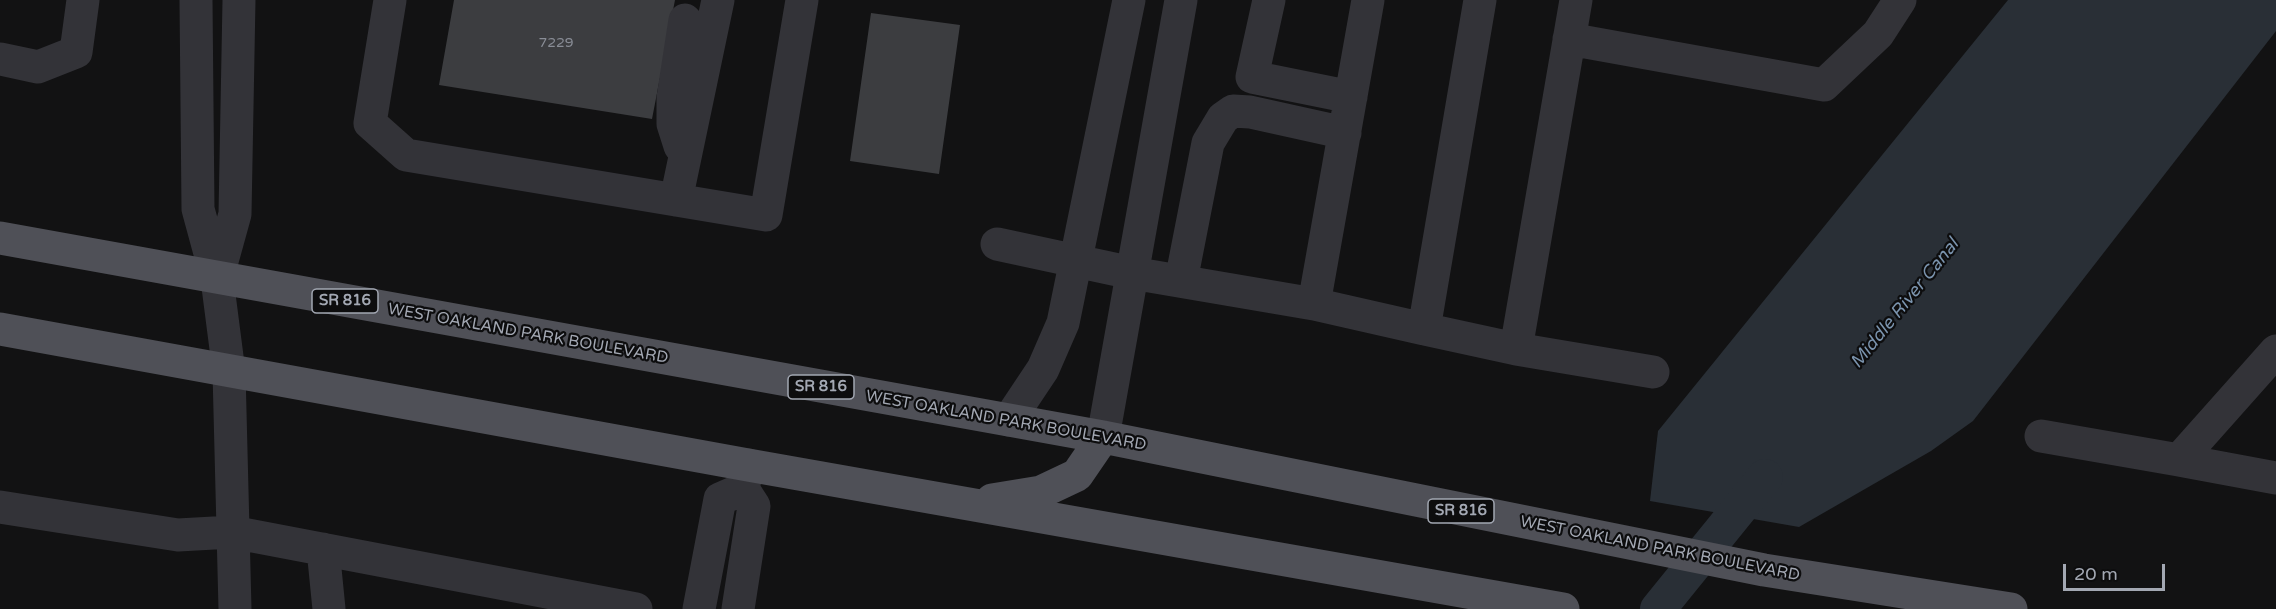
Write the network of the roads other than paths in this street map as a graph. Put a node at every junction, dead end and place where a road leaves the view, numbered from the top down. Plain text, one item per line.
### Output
1 (83, 0) edge
2 (196, 0) edge
3 (239, 0) edge
4 (390, 0) edge
5 (718, 0) edge
6 (802, 0) edge
7 (1129, 0) edge
8 (1181, 0) edge
9 (1269, 0) edge
10 (1368, 0) edge
11 (1480, 0) edge
12 (1576, 0) edge
13 (1900, 0) edge
14 (685, 20) dead end
15 (1569, 39) junction
16 (0, 59) edge
17 (1351, 97) junction
18 (1345, 133) junction
19 (684, 159) junction
20 (676, 200) junction
21 (0, 238) edge
22 (997, 244) dead end
23 (1076, 261) junction
24 (1132, 273) junction
25 (217, 279) junction
26 (1181, 281) junction
27 (1314, 304) junction
28 (1424, 328) junction
29 (0, 329) edge
30 (1516, 350) junction
31 (2276, 351) edge
32 (229, 372) junction
33 (1653, 372) dead end
34 (1009, 420) junction
35 (2041, 436) dead end
36 (1102, 437) junction
37 (2179, 460) junction
38 (745, 477) junction
39 (2276, 478) edge
40 (970, 505) junction
41 (0, 507) edge
42 (232, 532) junction
43 (323, 549) junction
44 (505, 597) edge
45 (235, 609) edge
46 (329, 609) edge
47 (636, 609) edge
48 (699, 609) edge
49 (738, 609) edge
50 (1563, 609) edge
51 (2011, 609) edge

1 - 16 street
2 - 25 street
3 - 25 street
4 - 20 street
5 - 19 street
6 - 20 street
7 - 23 street
8 - 24 street
9 - 17 street
10 - 17 street
11 - 28 street
12 - 15 street
13 - 15 street
14 - 19 street
15 - 30 street
17 - 18 street
18 - 26 street
18 - 27 street
19 - 20 street
21 - 25 main road, WEST OAKLAND PARK BOULEVARD / SR 816
22 - 23 street
23 - 24 street
23 - 34 street
24 - 26 street
24 - 36 street
25 - 32 street
25 - 34 main road, WEST OAKLAND PARK BOULEVARD / SR 816
26 - 27 street
27 - 28 street
28 - 30 street
29 - 32 main road
30 - 33 street
31 - 37 street
32 - 38 main road
32 - 42 street
34 - 36 main road, WEST OAKLAND PARK BOULEVARD / SR 816
35 - 37 street
36 - 40 main road
36 - 51 main road, WEST OAKLAND PARK BOULEVARD / SR 816
37 - 39 street
38 - 40 main road
38 - 48 street
38 - 49 street
40 - 50 main road
41 - 42 street
42 - 43 street
42 - 45 street
43 - 44 street
43 - 46 street
44 - 47 street

